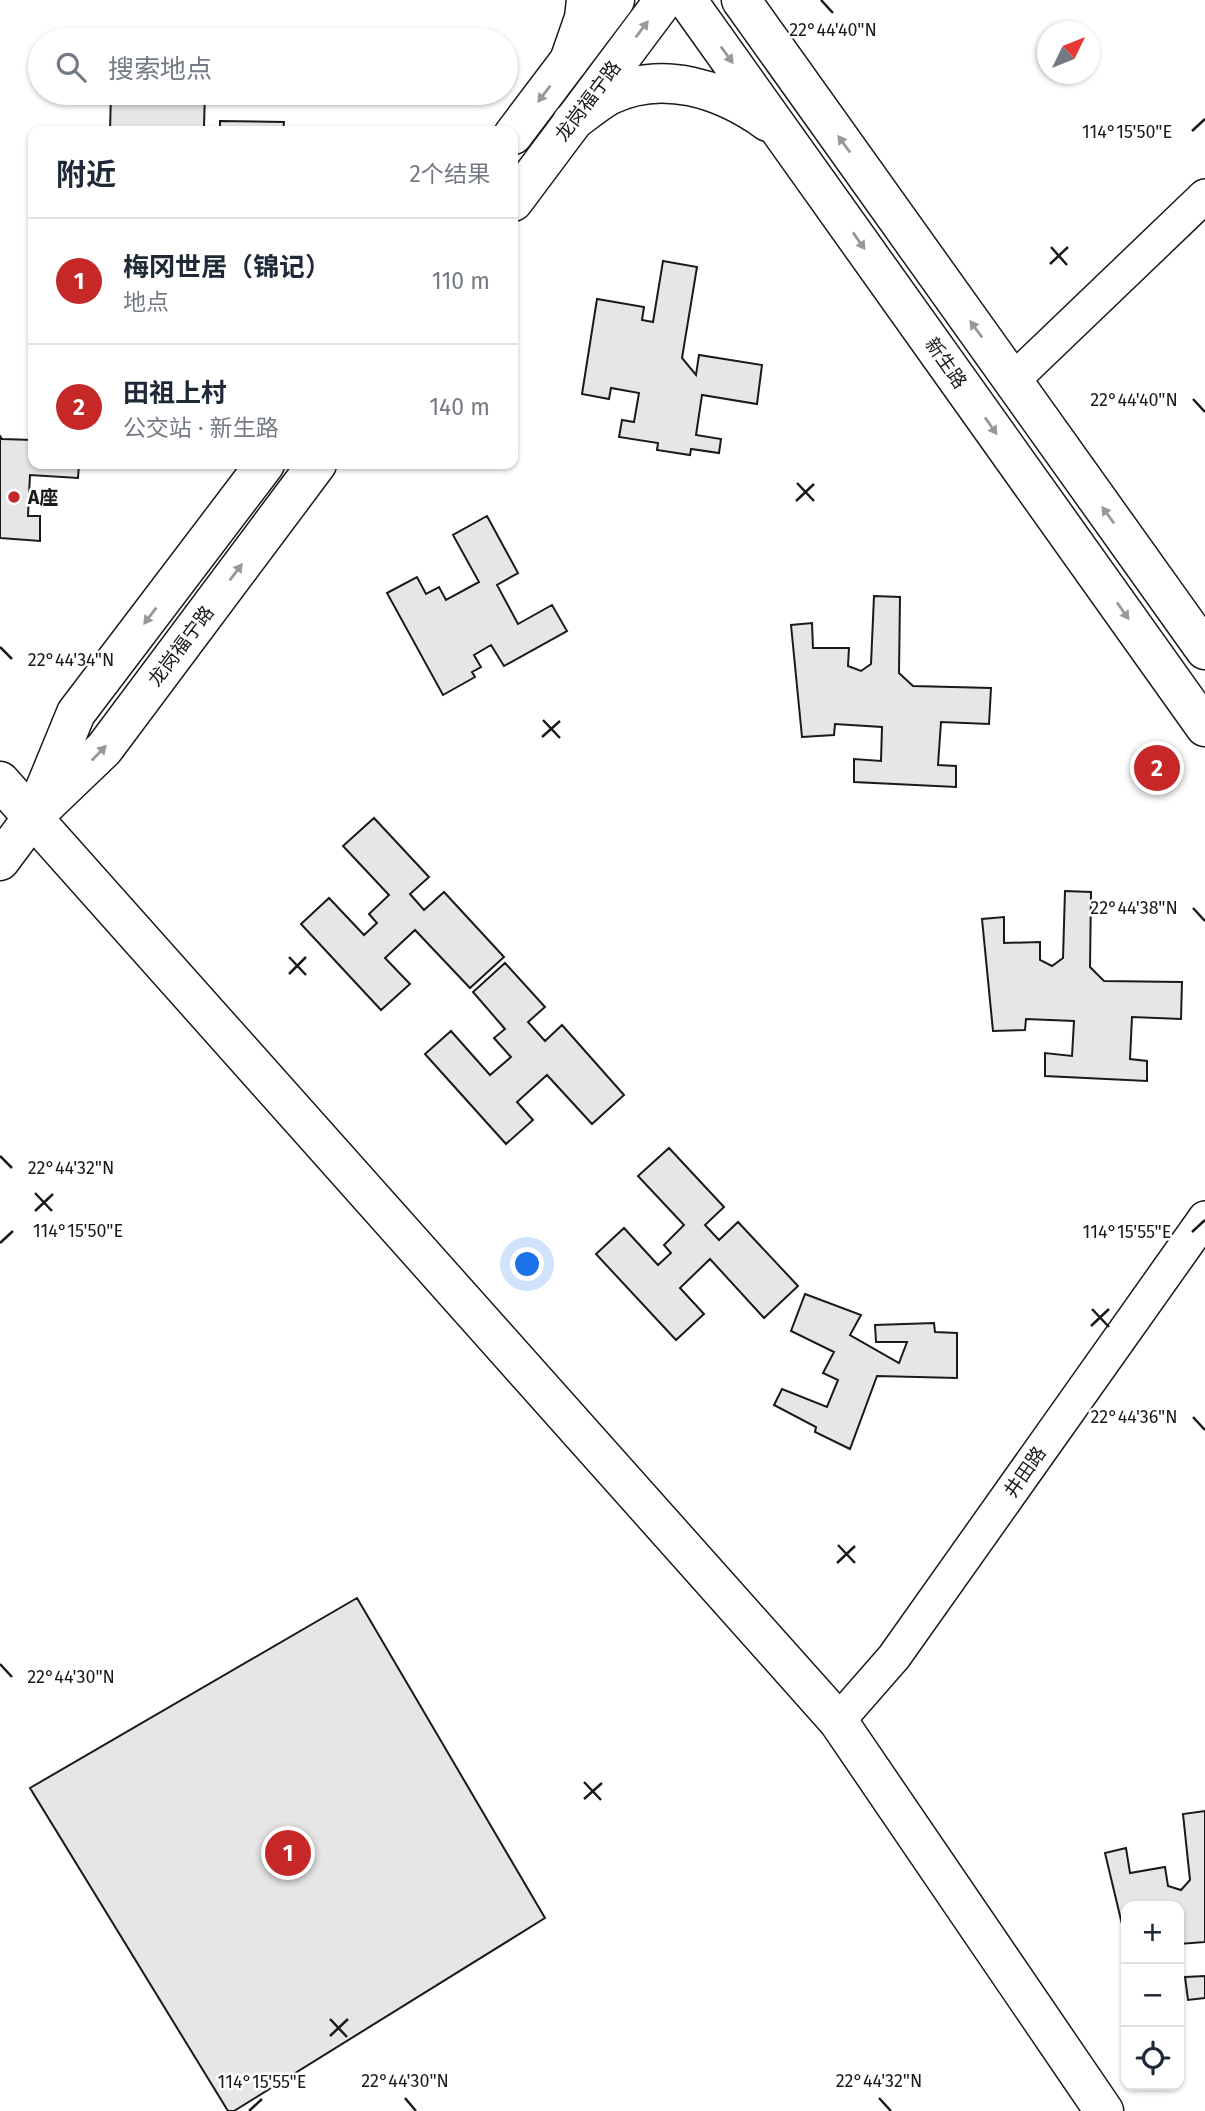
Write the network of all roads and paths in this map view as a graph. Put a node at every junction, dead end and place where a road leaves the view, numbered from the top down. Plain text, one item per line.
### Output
1 (586, 0) edge
2 (615, 0) edge
3 (664, 0) edge
4 (687, 0) edge
5 (741, 0) edge
6 (569, 61) junction
7 (572, 122) junction
8 (518, 128) edge
9 (780, 130) junction
10 (518, 195) edge
11 (1205, 196) edge
12 (1013, 380) junction
13 (261, 469) edge
14 (313, 469) edge
15 (1205, 650) edge
16 (1205, 727) edge
17 (0, 780) edge
18 (32, 818) junction
19 (0, 861) edge
20 (1205, 1219) edge
21 (838, 1721) junction
22 (1104, 2111) edge

1 - 6 street
2 - 6 street, 龙岗福宁路
7 -> 3 street, 龙岗福宁路
4 -> 9 street, 新生路
12 -> 5 street
6 -> 8 street, 龙岗福宁路
7 - 9 street
7 - 10 street, 龙岗福宁路
9 -> 16 street, 新生路
11 - 12 street
15 -> 12 street
13 -> 18 street, 龙岗福宁路
18 -> 14 street, 龙岗福宁路
17 - 18 street
18 - 19 street, 龙岗福宁路
18 - 21 street
20 - 21 street, 井田路
21 - 22 street

